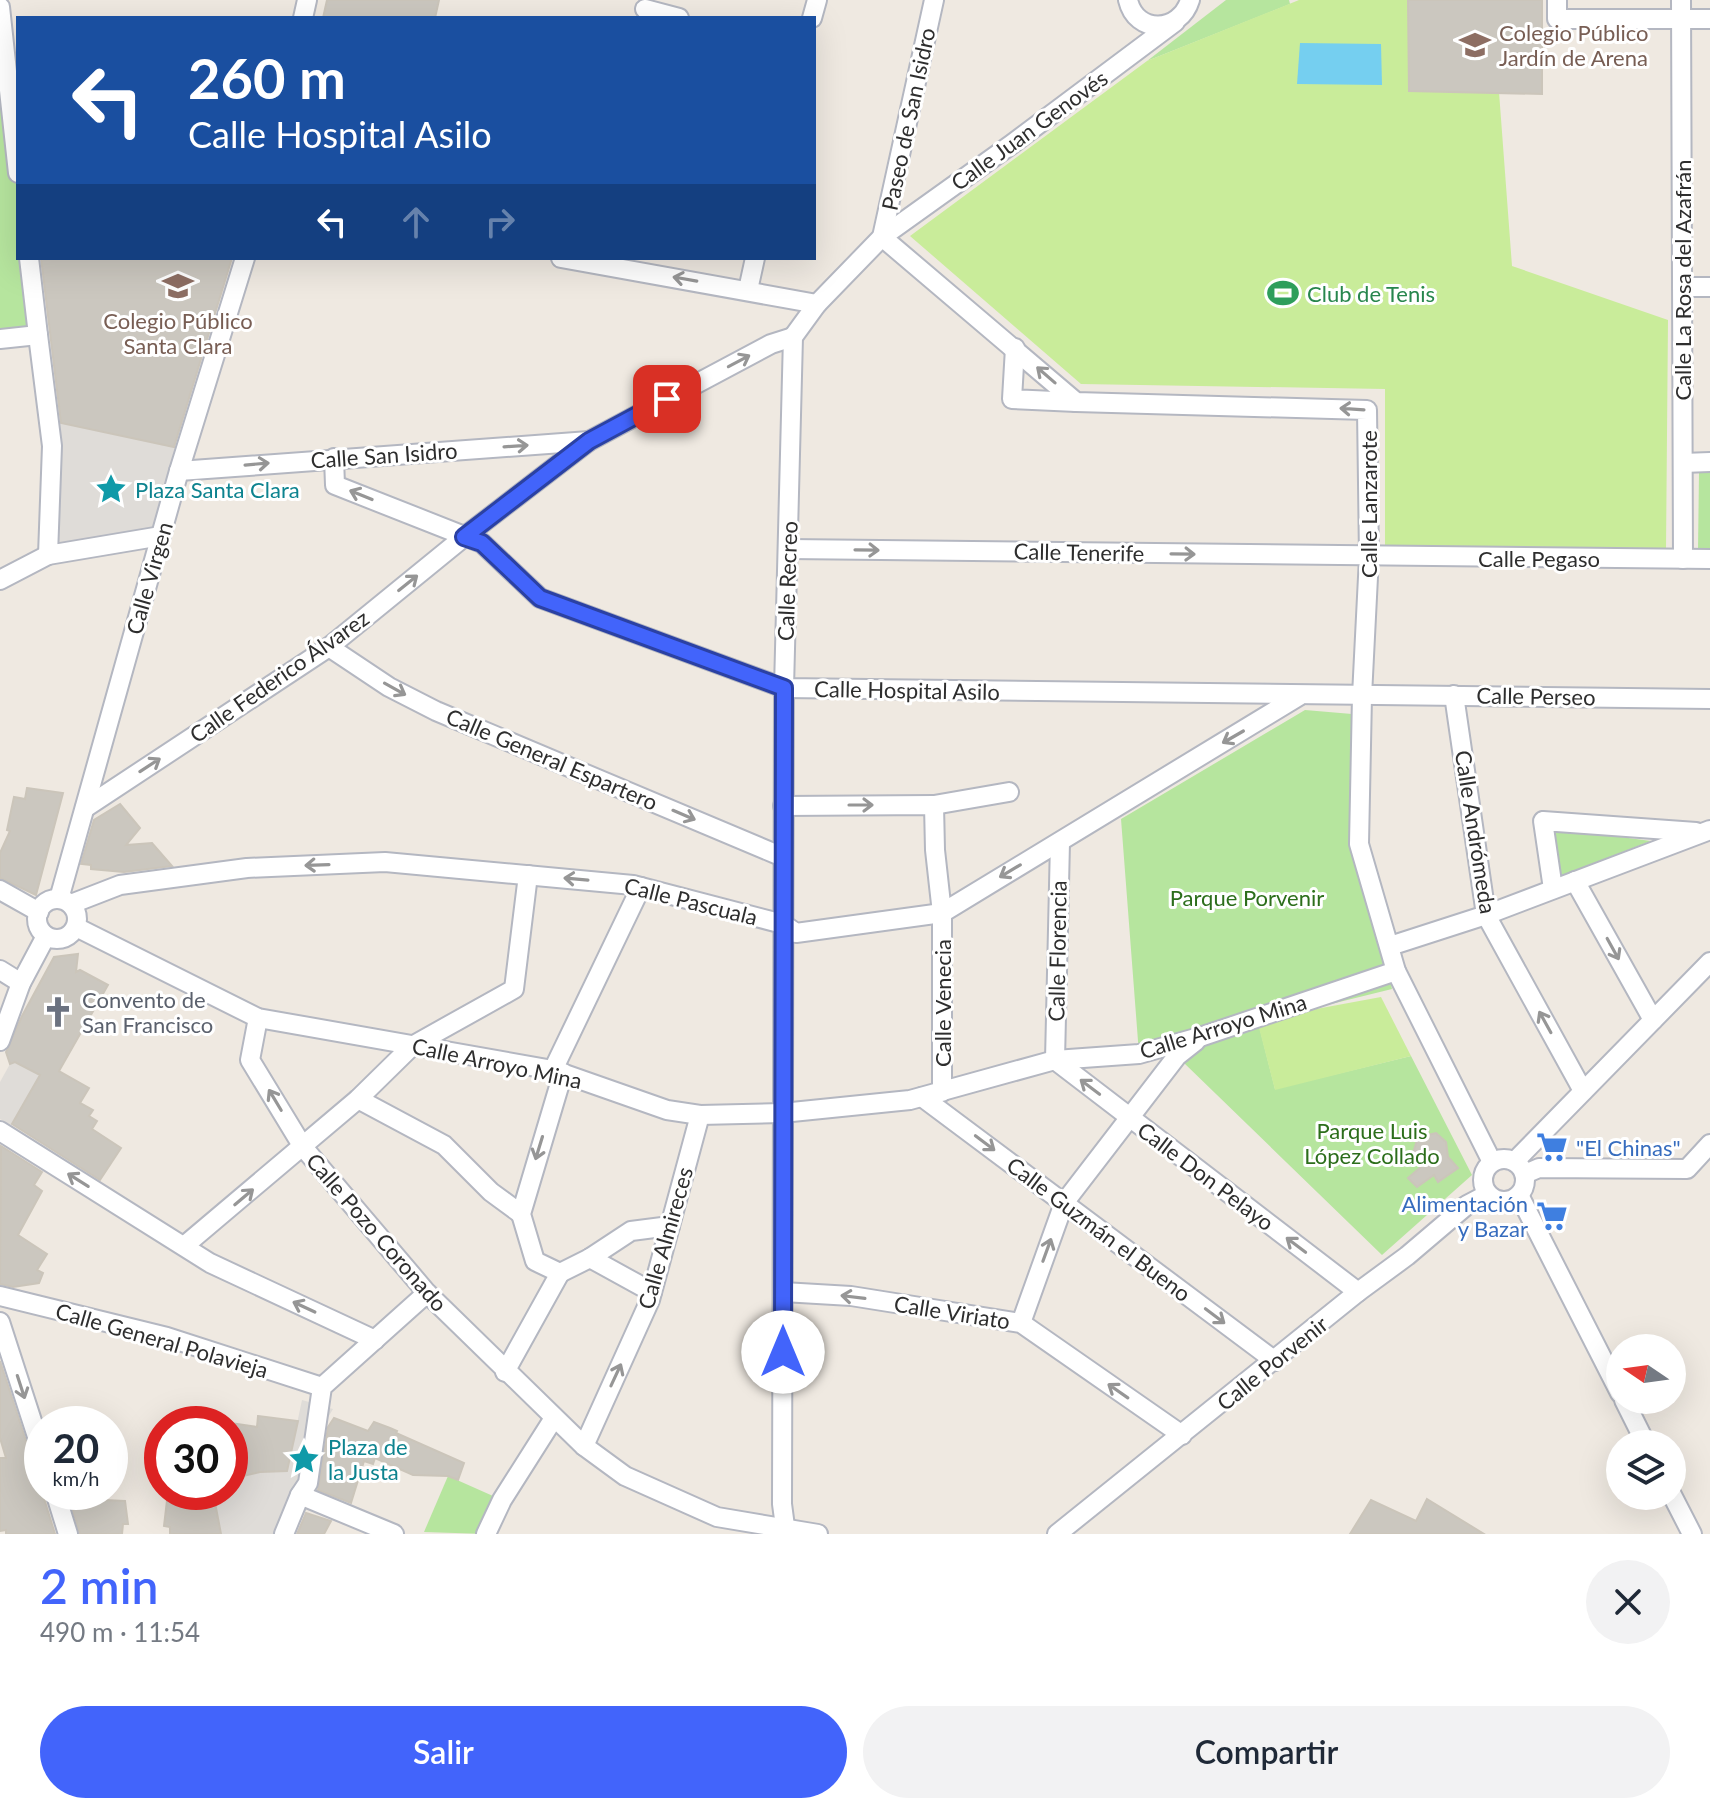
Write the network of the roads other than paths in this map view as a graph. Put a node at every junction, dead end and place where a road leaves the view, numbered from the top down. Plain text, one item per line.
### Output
1 (934, 0) edge
2 (1128, 0) edge
3 (0, 7) edge
4 (1188, 8) edge
5 (645, 9) edge
6 (1557, 9) edge
7 (1681, 9) edge
8 (671, 16) edge
9 (1710, 19) edge
10 (11, 155) edge
11 (882, 237) junction
12 (29, 260) edge
13 (244, 260) edge
14 (582, 260) edge
15 (755, 260) edge
16 (1682, 287) junction
17 (1710, 287) edge
18 (748, 290) junction
19 (817, 304) junction
20 (38, 335) junction
21 (793, 337) junction
22 (0, 339) edge
23 (1015, 348) junction
24 (1076, 402) junction
25 (589, 441) junction
26 (334, 458) junction
27 (1710, 462) edge
28 (1683, 463) junction
29 (179, 471) junction
30 (161, 536) junction
31 (464, 537) junction
32 (789, 549) junction
33 (48, 555) junction
34 (1369, 557) junction
35 (1683, 559) junction
36 (1710, 559) edge
37 (0, 580) edge
38 (329, 647) junction
39 (784, 688) junction
40 (1454, 695) junction
41 (1299, 696) junction
42 (1362, 696) junction
43 (1710, 699) edge
44 (1009, 792) dead end
45 (934, 805) junction
46 (783, 806) junction
47 (85, 808) junction
48 (1706, 831) edge
49 (1060, 842) junction
50 (783, 857) junction
51 (528, 875) junction
52 (1575, 881) junction
53 (641, 887) junction
54 (1553, 889) junction
55 (0, 890) edge
56 (65, 901) junction
57 (39, 912) junction
58 (942, 913) junction
59 (1486, 915) junction
60 (783, 924) junction
61 (76, 927) junction
62 (46, 936) junction
63 (1390, 946) junction
64 (1710, 962) edge
65 (0, 970) edge
66 (1396, 971) junction
67 (21, 983) junction
68 (258, 1018) junction
69 (1653, 1020) junction
70 (1203, 1036) junction
71 (0, 1041) edge
72 (412, 1046) junction
73 (1055, 1060) junction
74 (558, 1072) junction
75 (1583, 1091) junction
76 (942, 1092) junction
77 (922, 1097) junction
78 (358, 1099) junction
79 (782, 1113) junction
80 (700, 1115) junction
81 (1130, 1117) junction
82 (0, 1131) edge
83 (1710, 1144) edge
84 (303, 1147) junction
85 (1492, 1162) junction
86 (1520, 1168) junction
87 (1488, 1194) junction
88 (1519, 1195) junction
89 (1064, 1203) junction
90 (521, 1214) junction
91 (670, 1226) junction
92 (184, 1246) junction
93 (590, 1258) junction
94 (560, 1273) junction
95 (652, 1292) junction
96 (783, 1292) junction
97 (1358, 1292) junction
98 (427, 1293) junction
99 (0, 1296) edge
100 (0, 1322) edge
101 (1021, 1323) junction
102 (343, 1325) junction
103 (375, 1340) junction
104 (1275, 1361) junction
105 (348, 1364) junction
106 (1606, 1366) edge
107 (505, 1372) junction
108 (322, 1387) junction
109 (27, 1406) edge
110 (554, 1418) junction
111 (1182, 1435) junction
112 (584, 1446) junction
113 (300, 1495) junction
114 (61, 1510) edge
115 (1680, 1510) edge
116 (786, 1531) edge
117 (68, 1534) edge
118 (284, 1534) edge
119 (394, 1534) edge
120 (486, 1534) edge
121 (818, 1534) edge
122 (1057, 1534) edge
123 (1692, 1534) edge

1 - 11 street, Paseo de San Isidro
2 - 4 street
3 - 10 street
4 - 11 street, Calle Juan Genovés
5 - 8 street
6 - 7 street
7 - 9 street
7 - 16 street, Calle La Rosa del Azafrán
11 - 19 street
11 - 23 street
12 - 20 street
13 - 29 street, Calle Virgen
18 -> 14 street
15 - 18 street
16 - 17 street
16 - 28 street, Calle La Rosa del Azafrán
18 - 19 street
19 - 21 street
20 - 22 street
20 - 33 street
25 -> 21 street, Calle Federico Álvarez
21 - 32 street, Calle Recreo
24 -> 23 street
23 - 24 street, Calle Lanzarote
34 -> 24 street, Calle Lanzarote
26 -> 25 street, Calle San Isidro
25 - 31 street, Calle Federico Álvarez
29 -> 26 street, Calle San Isidro
31 -> 26 street, Calle Hospital Asilo
27 - 28 street
28 - 35 street, Calle La Rosa del Azafrán
29 - 30 street, Calle Virgen
30 - 33 street
30 - 47 street, Calle Virgen
38 -> 31 street, Calle Federico Álvarez
31 - 39 street, Calle Hospital Asilo
32 -> 34 street, Calle Tenerife
32 - 39 street, Calle Recreo
33 - 37 street
34 - 35 street, Calle Pegaso
34 - 42 street, Calle Lanzarote
35 - 36 street, Calle Pegaso
47 -> 38 street, Calle Federico Álvarez
38 -> 50 street, Calle General Espartero
39 - 41 street, Calle Hospital Asilo
39 - 46 street, Calle Recreo
40 - 42 street, Calle Perseo
40 - 43 street, Calle Perseo
40 - 59 street, Calle Andrómeda
41 - 42 street, Calle Hospital Asilo
41 -> 49 street, Calle Pascuala
42 - 63 street, Calle Lanzarote
44 - 45 street
46 -> 45 street
45 - 58 street, Calle Venecia
46 - 50 street, Calle Recreo
47 - 56 street, Calle Virgen
48 - 52 street
48 - 54 street
49 -> 58 street, Calle Pascuala
49 - 73 street, Calle Florencia
50 - 60 street, Calle Recreo
53 -> 51 street, Calle Pascuala
51 -> 56 street, Calle Pascuala
51 - 72 street
52 - 54 street
52 -> 69 street
53 - 60 street, Calle Pascuala
53 - 74 street
54 - 59 street
55 - 57 street
56 - 57 street
56 - 61 street
57 - 62 street
58 - 60 street, Calle Pascuala
58 - 76 street, Calle Venecia
59 - 63 street
75 -> 59 street, Calle Andrómeda
60 - 79 street, Calle Recreo
61 - 62 street
61 - 68 street, Calle Arroyo Mina
62 - 67 street
63 - 66 street, Calle Lanzarote
64 - 69 street
65 - 67 street
66 - 70 street, Calle Arroyo Mina
66 - 85 street, Calle Lanzarote
67 - 71 street
68 - 72 street, Calle Arroyo Mina
84 -> 68 street, Calle Pozo Coronado
69 - 75 street
70 - 73 street, Calle Arroyo Mina
70 - 81 street
72 - 74 street, Calle Arroyo Mina
72 - 78 street
73 - 76 street, Calle Arroyo Mina
81 -> 73 street, Calle Don Pelayo
74 - 80 street, Calle Arroyo Mina
74 -> 90 street
75 - 86 street
76 - 77 street, Calle Arroyo Mina
77 - 79 street, Calle Arroyo Mina
77 -> 89 street, Calle Guzmán el Bueno
78 - 84 street
78 - 90 street
79 - 80 street, Calle Arroyo Mina
79 - 96 street, Calle Recreo
80 - 91 street, Calle Almireces
81 - 89 street
97 -> 81 street, Calle Don Pelayo
92 -> 82 street
83 - 86 street
92 -> 84 street
84 - 98 street, Calle Pozo Coronado
85 - 86 street
85 - 87 street
86 - 88 street
87 - 88 street
87 - 97 street, Calle Porvenir
88 - 106 street
101 -> 89 street
89 -> 104 street, Calle Guzmán el Bueno
90 - 94 street
91 - 93 street
91 - 95 street, Calle Almireces
102 -> 92 street
93 - 94 street
93 - 95 street
94 - 107 street
112 -> 95 street, Calle Almireces
101 -> 96 street, Calle Viriato
96 - 116 street, Calle Recreo
97 - 104 street, Calle Porvenir
98 - 103 street
98 - 107 street, Calle Pozo Coronado
99 - 108 street, Calle General Polavieja
100 -> 109 street
111 -> 101 street, Calle Viriato
102 - 103 street
102 - 105 street
103 - 105 street
104 - 111 street, Calle Porvenir
105 - 108 street
107 - 110 street, Calle Pozo Coronado
108 - 113 street
110 - 112 street, Calle Pozo Coronado
110 - 120 street
111 - 122 street, Calle Porvenir
112 - 116 street, Calle Pozo Coronado
113 - 118 street
113 - 119 street
114 - 117 street
115 - 123 street
116 - 121 street, Calle Pozo Coronado

